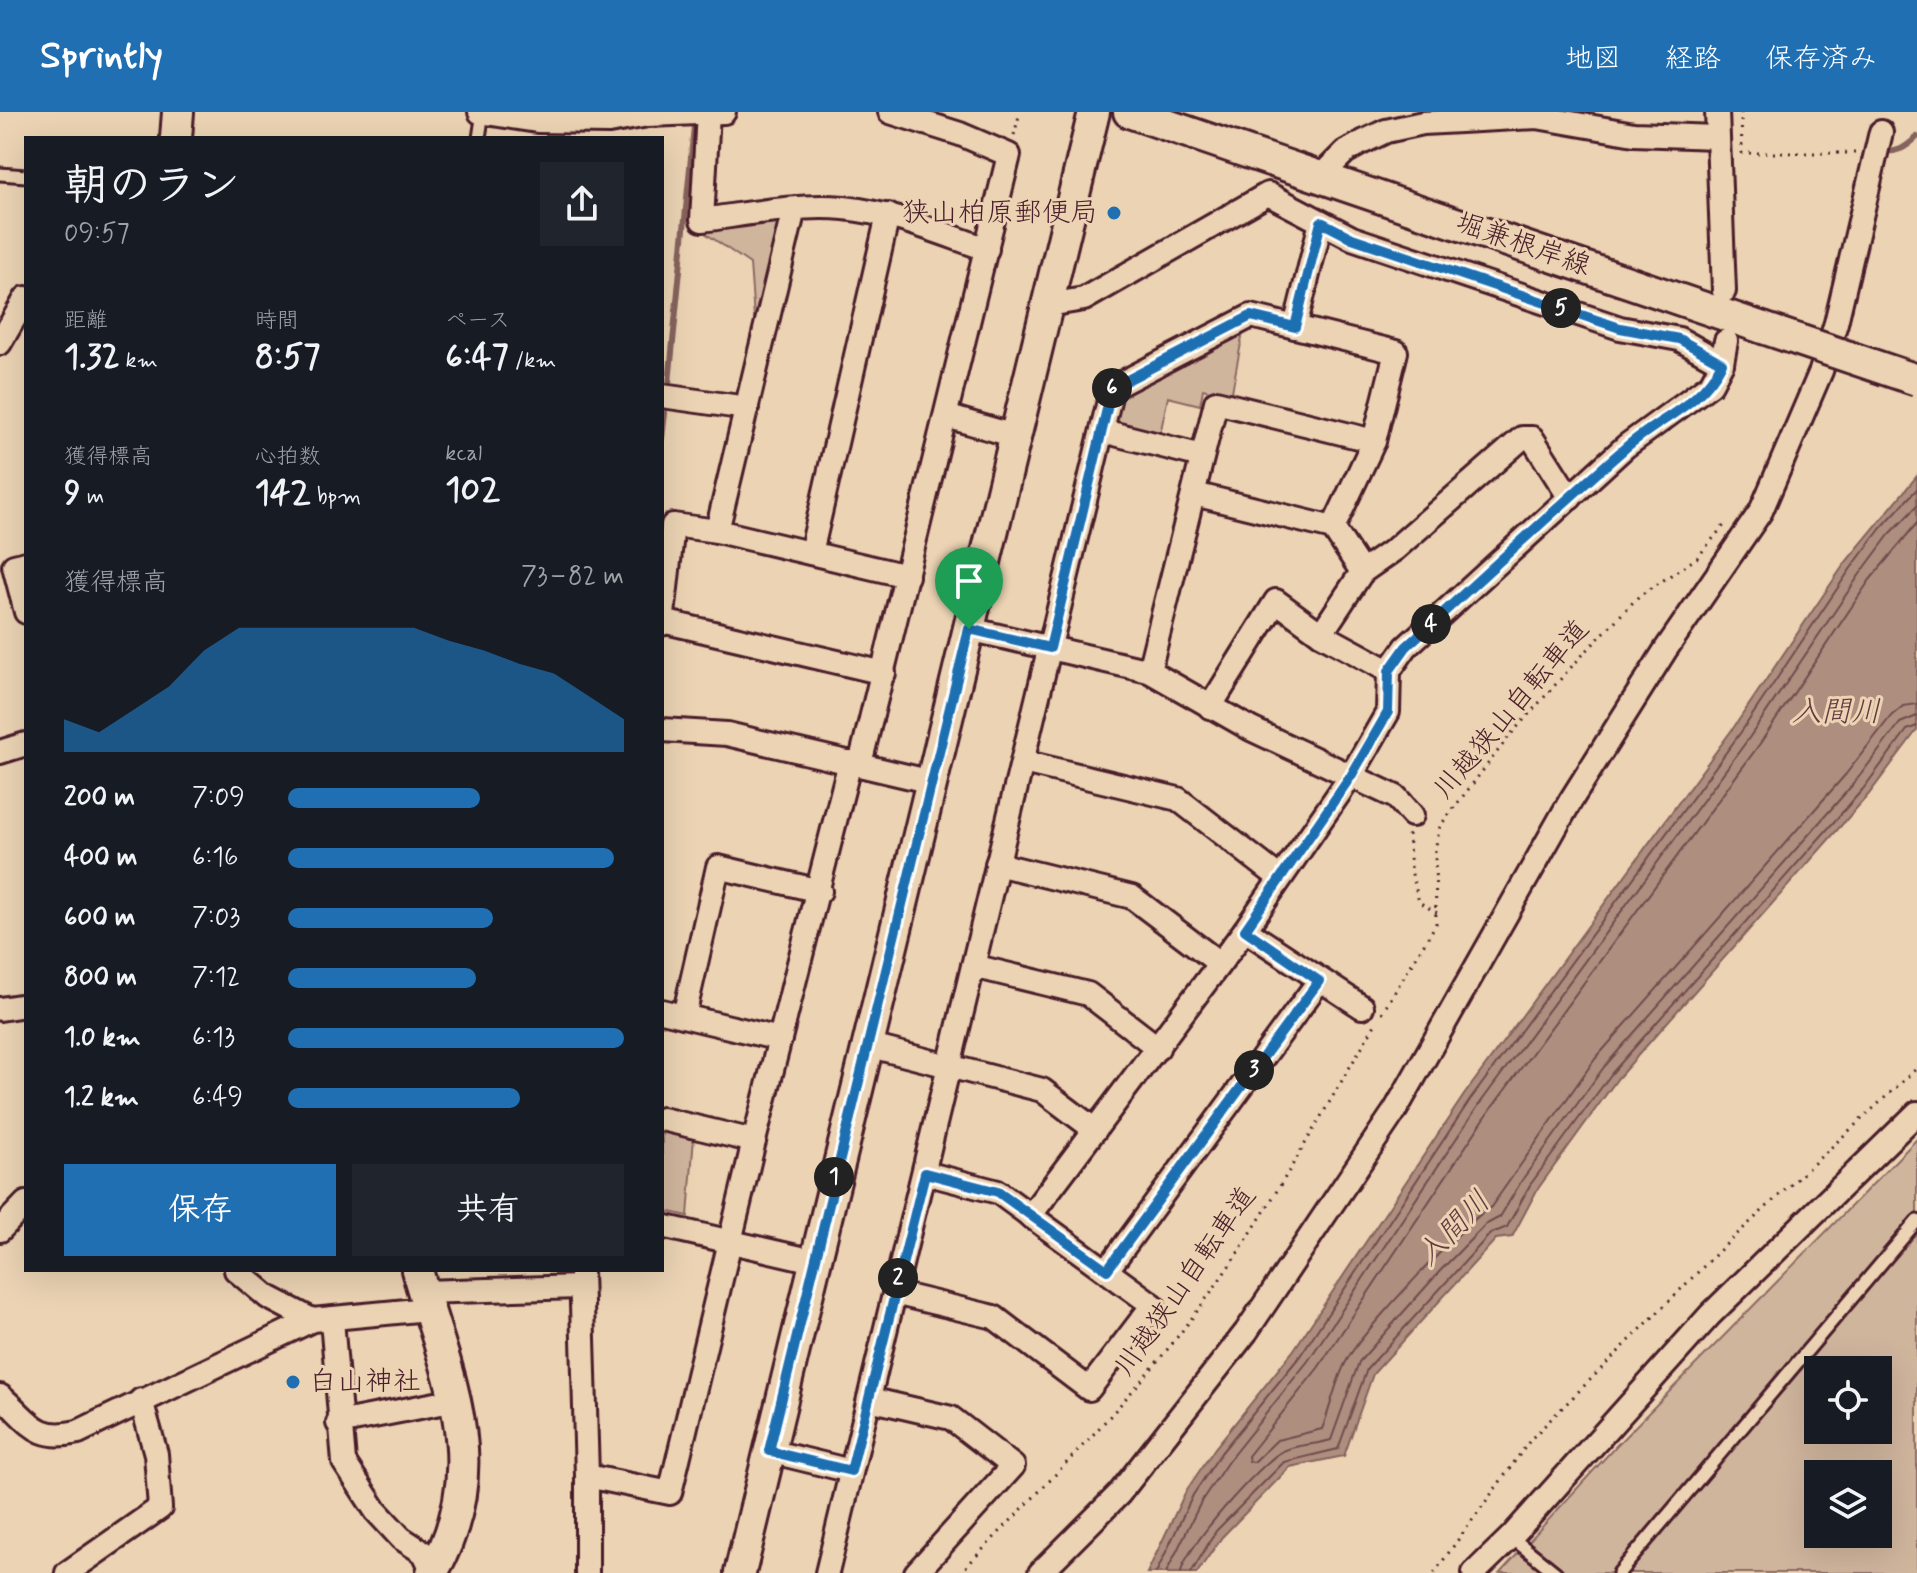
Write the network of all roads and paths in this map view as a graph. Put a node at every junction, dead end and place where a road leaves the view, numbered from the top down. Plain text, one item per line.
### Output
1 (178, 112) edge
2 (482, 112) edge
3 (890, 112) edge
4 (1094, 112) edge
5 (1129, 112) edge
6 (1717, 112) edge
7 (1741, 112) edge
8 (648, 113) edge
9 (708, 113) edge
10 (1423, 117) edge
11 (1881, 132) dead end
12 (176, 136) edge
13 (479, 136) edge
14 (1716, 137) junction
15 (1869, 154) dead end
16 (0, 174) edge
17 (24, 176) edge
18 (1320, 177) junction
19 (794, 209) junction
20 (888, 215) junction
21 (1321, 222) junction
22 (987, 249) junction
23 (1724, 291) dead end
24 (24, 301) edge
25 (1048, 305) junction
26 (1295, 327) junction
27 (0, 343) edge
28 (1917, 380) edge
29 (664, 396) edge
30 (747, 408) junction
31 (946, 416) junction
32 (1103, 431) junction
33 (1015, 436) junction
34 (1374, 441) junction
35 (1202, 456) junction
36 (1194, 494) junction
37 (1570, 498) junction
38 (1734, 513) dead end
39 (1333, 528) junction
40 (717, 531) junction
41 (811, 553) junction
42 (24, 564) edge
43 (1362, 572) junction
44 (907, 576) junction
45 (24, 604) edge
46 (664, 604) edge
47 (664, 622) edge
48 (969, 629) junction
49 (1321, 634) junction
50 (1050, 648) junction
51 (1149, 671) junction
52 (1389, 671) junction
53 (884, 673) junction
54 (1210, 707) junction
55 (664, 730) edge
56 (24, 745) edge
57 (0, 752) edge
58 (1023, 762) junction
59 (855, 763) junction
60 (1351, 776) junction
61 (932, 782) junction
62 (1412, 815) joint
63 (997, 864) junction
64 (1280, 878) junction
65 (820, 891) junction
66 (1437, 913) junction
67 (1245, 930) junction
68 (1219, 963) junction
69 (973, 966) junction
70 (1319, 981) junction
71 (24, 1005) edge
72 (1362, 1007) dead end
73 (0, 1009) edge
74 (673, 1014) edge
75 (780, 1039) junction
76 (867, 1045) junction
77 (1158, 1048) junction
78 (950, 1067) junction
79 (1917, 1068) edge
80 (1917, 1113) edge
81 (664, 1119) edge
82 (1095, 1130) junction
83 (754, 1141) junction
84 (925, 1173) junction
85 (24, 1204) edge
86 (1030, 1216) junction
87 (2, 1218) edge
88 (1917, 1221) edge
89 (664, 1226) edge
90 (730, 1242) junction
91 (814, 1261) junction
92 (1107, 1270) junction
93 (238, 1272) edge
94 (580, 1278) edge
95 (493, 1280) edge
96 (423, 1290) edge
97 (894, 1293) junction
98 (322, 1320) junction
99 (0, 1396) edge
100 (869, 1399) junction
101 (141, 1400) junction
102 (456, 1400) junction
103 (338, 1423) junction
104 (769, 1451) junction
105 (851, 1471) junction
106 (587, 1476) junction
107 (1511, 1537) junction
108 (67, 1573) edge
109 (433, 1573) edge
110 (587, 1573) edge
111 (740, 1573) edge
112 (827, 1573) edge
113 (916, 1573) edge
114 (960, 1573) edge
115 (1040, 1573) edge
116 (1434, 1573) edge
117 (1474, 1573) edge
118 (1556, 1573) edge
119 (1619, 1573) edge

1 - 12 street
2 - 8 street
2 - 13 lane
3 - 22 street
4 - 25 street
5 - 18 street, 堀兼根岸線
6 - 14 street
7 - 15 path
8 - 9 street
9 - 19 street
10 - 14 street
10 - 18 street
11 - 115 street
14 - 23 street
16 - 17 lane
18 - 28 street, 堀兼根岸線, bridge
19 - 20 street
19 - 30 street
20 - 22 street
20 - 41 street
21 - 25 street
21 - 26 street
21 - 37 street
22 - 31 street
24 - 27 street
25 - 33 street
26 - 32 street
26 - 34 street
29 - 30 street
30 - 40 street
31 - 33 street
31 - 44 street
32 - 35 street
32 - 50 street
33 - 48 street
34 - 35 street
34 - 39 street
35 - 36 street
36 - 39 street
36 - 51 street
37 - 43 street
37 - 52 street
38 - 66 path, 川越狭山自転車道
39 - 43 street
40 - 41 street
40 - 46 street
41 - 44 street
42 - 45 street
43 - 49 street
44 - 53 street
47 - 53 street
48 - 50 street
48 - 61 street
49 - 52 street
49 - 54 street
50 - 51 street
50 - 58 street
51 - 54 street
52 - 60 street
53 - 59 street
54 - 60 street
55 - 59 street
56 - 57 street
58 - 63 street
58 - 64 street
59 - 61 street
59 - 65 street
60 - 62 street
60 - 64 street
61 - 76 street
62 - 66 path
63 - 68 street
63 - 69 street
64 - 67 street
65 - 74 street
65 - 75 street
66 - 114 path, 川越狭山自転車道
67 - 68 street
67 - 70 street
68 - 77 street
69 - 77 street
69 - 78 street
70 - 72 street
70 - 92 street
71 - 73 street
74 - 75 street
75 - 83 street
76 - 78 street
76 - 91 street
77 - 82 street
78 - 82 street
78 - 84 street
79 - 116 path
80 - 107 street
81 - 83 street
82 - 86 street
83 - 90 street
84 - 86 street
84 - 97 street
85 - 87 street
86 - 92 street
88 - 119 lane
89 - 90 street
90 - 91 street
90 - 106 street
91 - 104 street
92 - 97 street
93 - 98 street
94 - 95 street
94 - 106 street
95 - 96 street
96 - 98 street
96 - 102 street
97 - 100 street
98 - 101 street
98 - 103 street
99 - 101 street
100 - 105 street
100 - 113 street
101 - 108 street
102 - 103 street
102 - 109 street
103 - 109 street
104 - 105 street
104 - 111 street
105 - 112 street
106 - 110 street
107 - 117 street
107 - 118 lane

